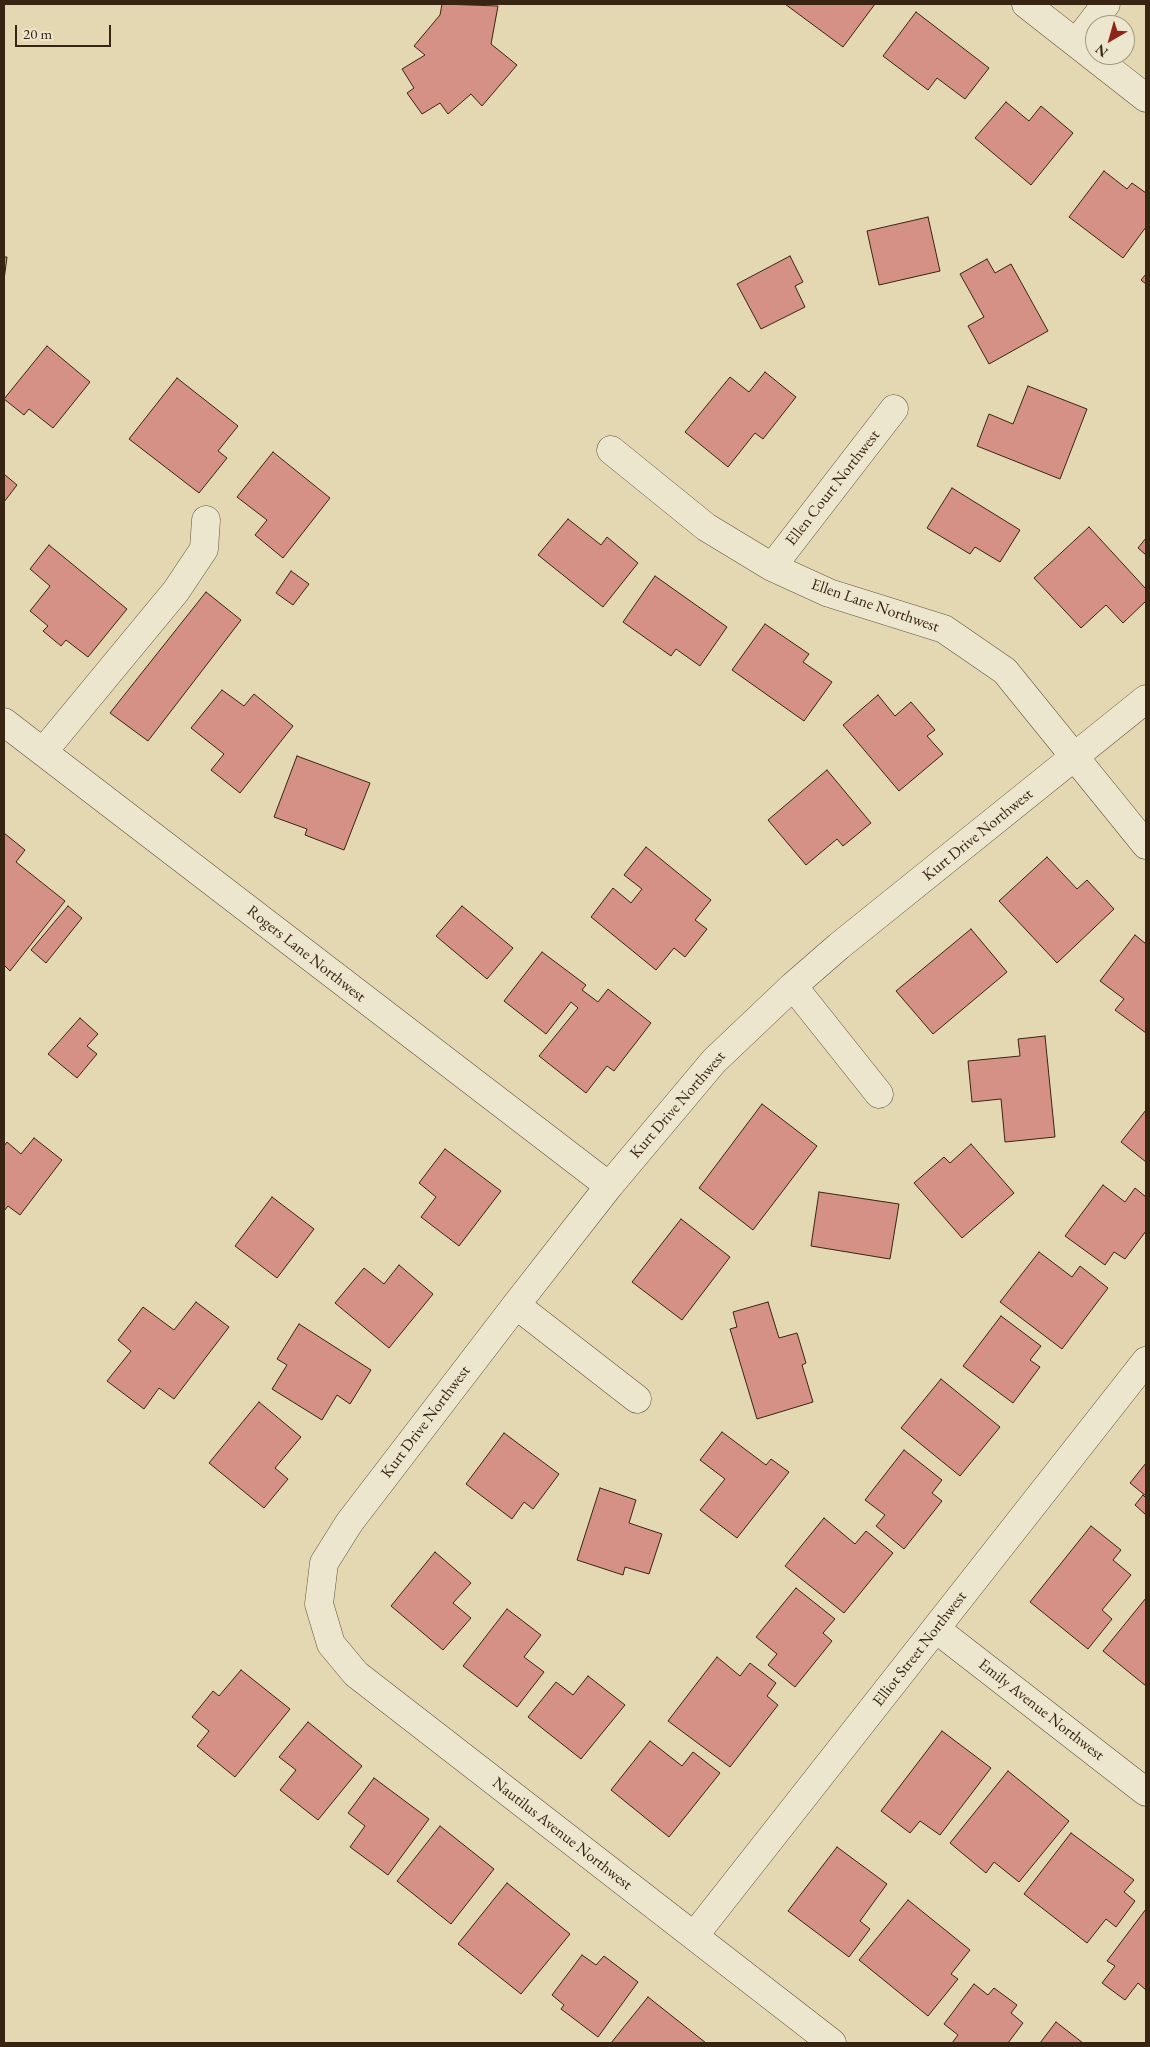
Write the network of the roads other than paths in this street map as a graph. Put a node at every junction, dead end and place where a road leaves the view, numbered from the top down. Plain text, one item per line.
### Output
1 (1026, 4) edge
2 (1106, 4) edge
3 (1076, 43) junction
4 (1146, 98) edge
5 (894, 408) dead end
6 (611, 450) dead end
7 (206, 520) dead end
8 (772, 567) junction
9 (1146, 699) edge
10 (4, 722) edge
11 (43, 752) junction
12 (1074, 758) junction
13 (1146, 845) edge
14 (793, 986) junction
15 (879, 1094) dead end
16 (609, 1186) junction
17 (516, 1305) junction
18 (1146, 1361) edge
19 (637, 1399) dead end
20 (319, 1604) joint
21 (936, 1629) junction
22 (1146, 1792) edge
23 (694, 1936) junction
24 (832, 2043) edge

1 - 3 street
2 - 3 street
3 - 4 street
5 - 8 street, Ellen Court Northwest
6 - 8 street, Ellen Lane Northwest
7 - 11 street
8 - 12 street, Ellen Lane Northwest
9 - 12 street, Kurt Drive Northwest
10 - 11 street, Rogers Lane Northwest
11 - 16 street, Rogers Lane Northwest
12 - 13 street, Ellen Lane Northwest
12 - 14 street, Kurt Drive Northwest
14 - 15 street
14 - 16 street, Kurt Drive Northwest
16 - 17 street, Kurt Drive Northwest
17 - 19 street
17 - 20 street, Kurt Drive Northwest
18 - 21 street, Elliot Street Northwest
20 - 23 street, Nautilus Avenue Northwest
21 - 22 street, Emily Avenue Northwest
21 - 23 street, Elliot Street Northwest
23 - 24 street, Nautilus Avenue Northwest

